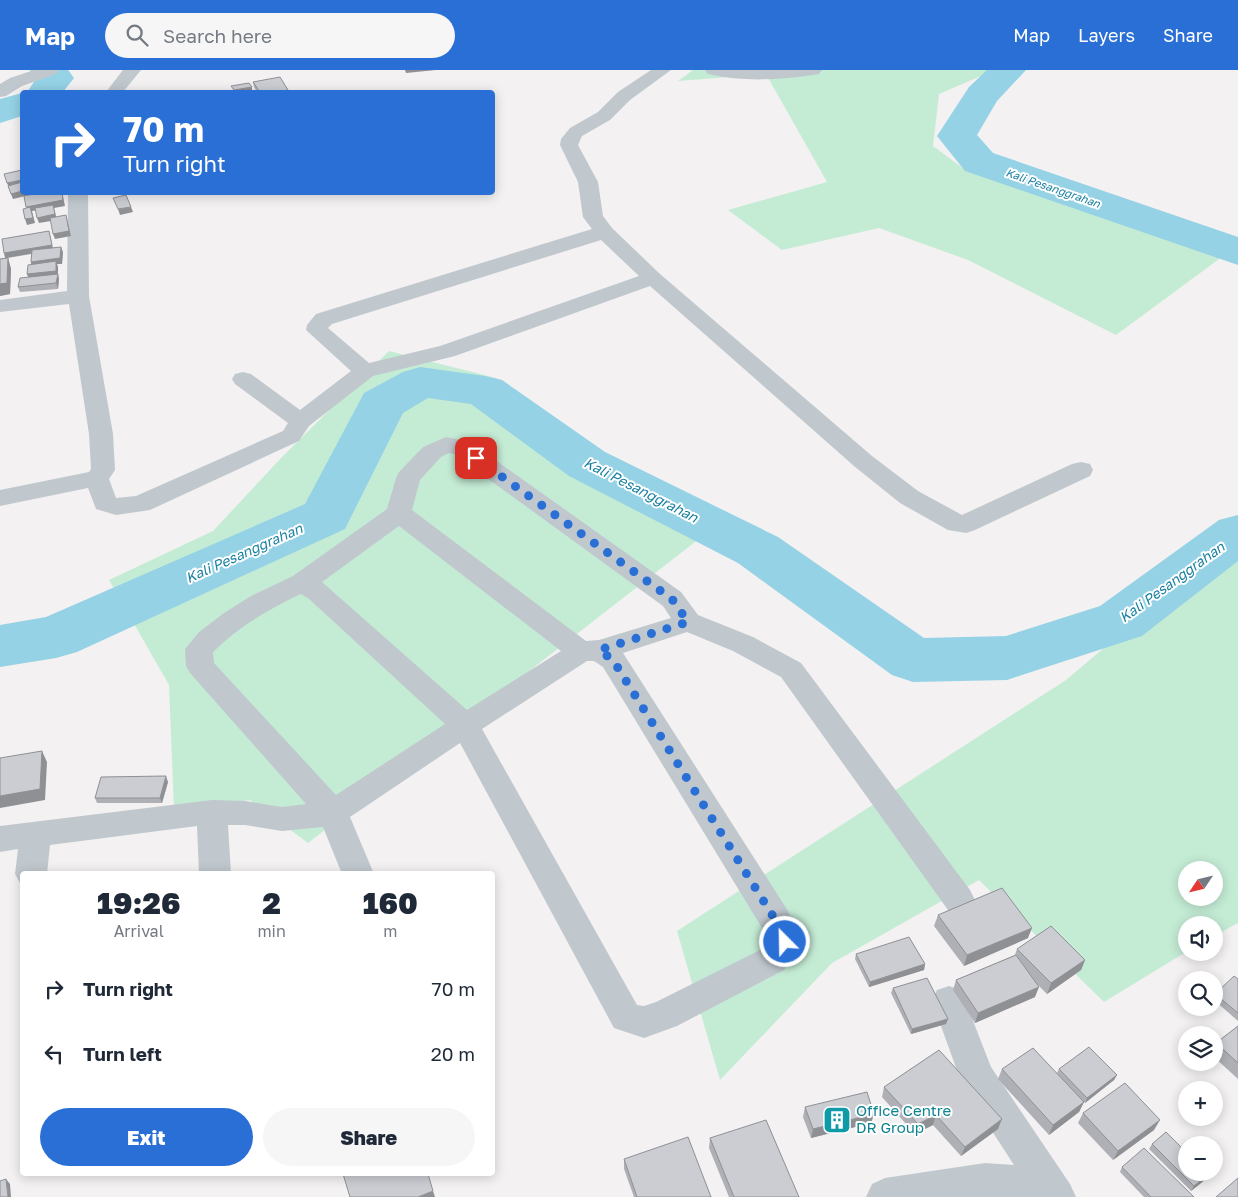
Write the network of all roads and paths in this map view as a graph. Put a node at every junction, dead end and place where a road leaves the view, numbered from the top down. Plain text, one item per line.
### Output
1 (132, 70) edge
2 (662, 70) edge
3 (714, 70) edge
4 (813, 70) edge
5 (43, 72) edge
6 (116, 90) edge
7 (0, 92) edge
8 (78, 195) edge
9 (605, 232) junction
10 (653, 278) junction
11 (78, 296) junction
12 (0, 306) edge
13 (366, 371) junction
14 (243, 379) dead end
15 (301, 421) junction
16 (1081, 470) dead end
17 (97, 478) junction
18 (0, 498) edge
19 (399, 513) junction
20 (302, 583) junction
21 (688, 622) junction
22 (590, 651) junction
23 (465, 725) junction
24 (212, 812) junction
25 (333, 813) junction
26 (35, 834) junction
27 (0, 839) edge
28 (31, 871) edge
29 (215, 871) edge
30 (357, 871) edge
31 (959, 900) dead end
32 (949, 1001) dead end
33 (884, 1197) edge
34 (1056, 1197) edge

1 - 6 street
2 - 9 street
3 - 4 street
5 - 7 street
8 - 11 street
9 - 10 street
9 - 13 street
10 - 13 street
10 - 16 street
11 - 12 street
11 - 17 street
13 - 15 street
14 - 15 street
15 - 17 street
17 - 18 street
19 - 20 street
19 - 21 street
19 - 22 street
20 - 23 street
20 - 25 street
21 - 22 street
21 - 31 street
22 - 23 street
22 - 23 street
23 - 25 street
24 - 25 street
24 - 26 street
24 - 29 street
25 - 30 street
26 - 27 street
26 - 28 street
32 - 34 street
33 - 34 street

